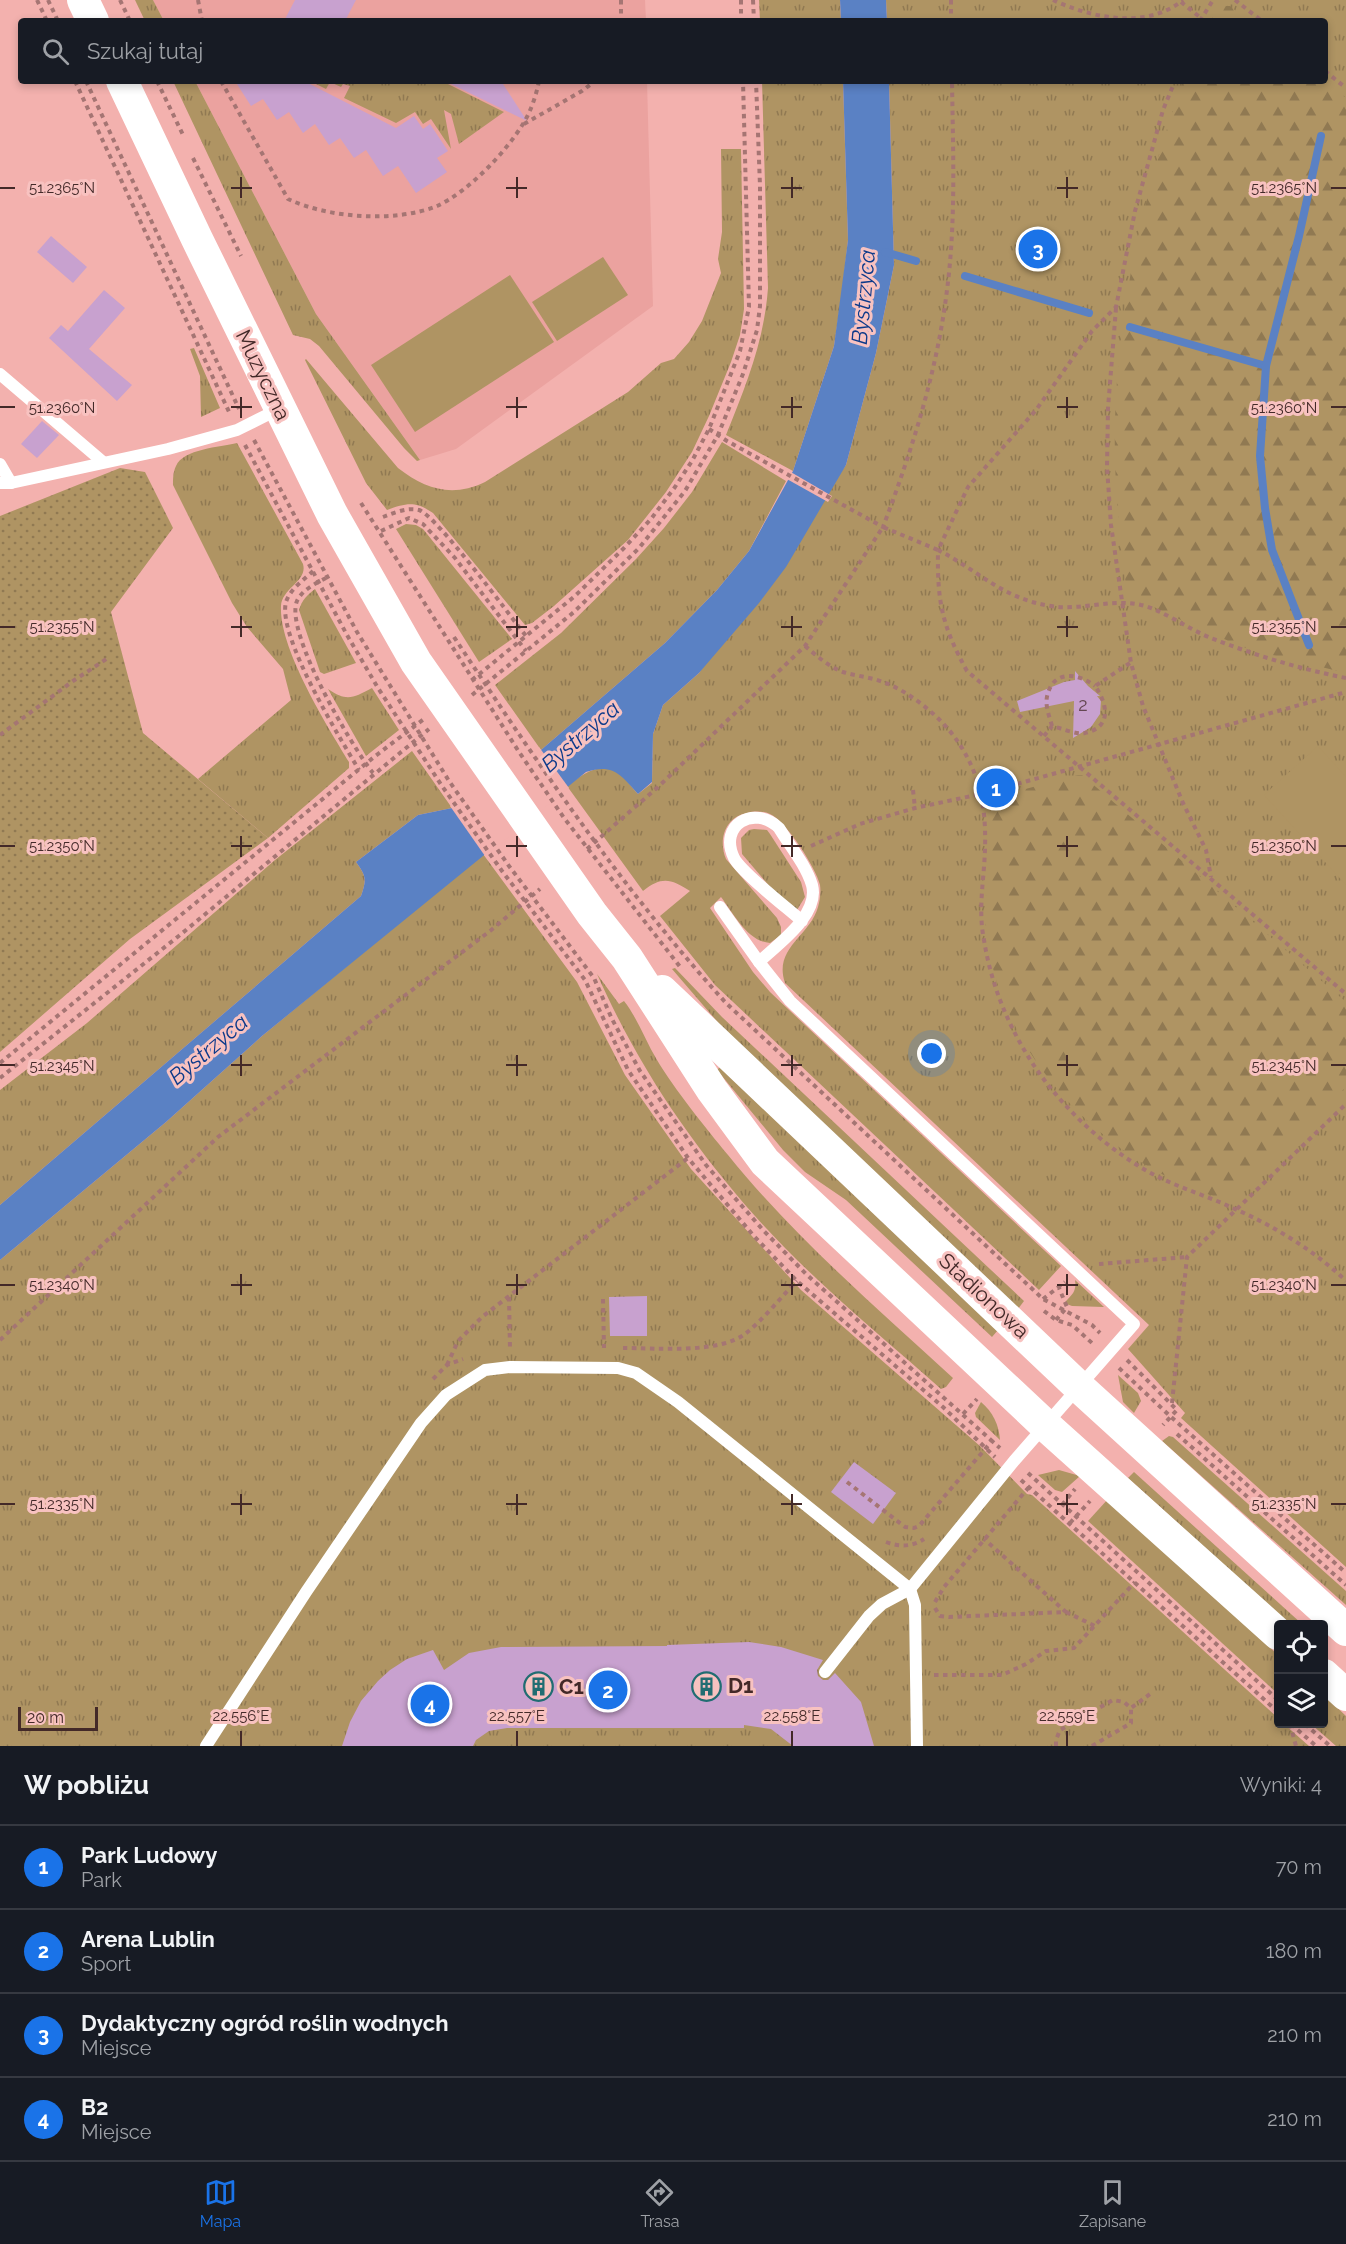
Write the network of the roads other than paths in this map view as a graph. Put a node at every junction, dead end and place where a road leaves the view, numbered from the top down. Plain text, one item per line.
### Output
1 (83, 0) edge
2 (92, 18) edge
3 (123, 84) edge
4 (0, 374) edge
5 (280, 409) junction
6 (103, 462) junction
7 (0, 464) edge
8 (5, 483) edge
9 (720, 907) dead end
10 (592, 914) joint
11 (802, 921) junction
12 (627, 957) junction
13 (759, 962) junction
14 (1079, 1387) junction
15 (1045, 1425) junction
16 (910, 1589) junction
17 (1274, 1630) edge
18 (1346, 1630) edge
19 (825, 1672) dead end
20 (1328, 1679) edge
21 (1346, 1695) edge
22 (206, 1746) edge
23 (917, 1746) edge

1 - 2 street
3 - 5 street, Muzyczna
4 - 6 lane
5 - 6 lane
5 - 10 street, Muzyczna
6 - 8 lane
7 - 8 lane
9 - 13 lane
10 - 12 street, Stadionowa
11 - 11 lane
11 - 13 lane
12 - 14 street, Stadionowa
12 - 15 street, Stadionowa
13 - 14 lane
14 - 15 lane
14 - 18 street, Stadionowa
15 - 16 lane
15 - 17 street, Stadionowa
16 - 19 lane
16 - 22 lane
16 - 23 lane
20 - 21 street

